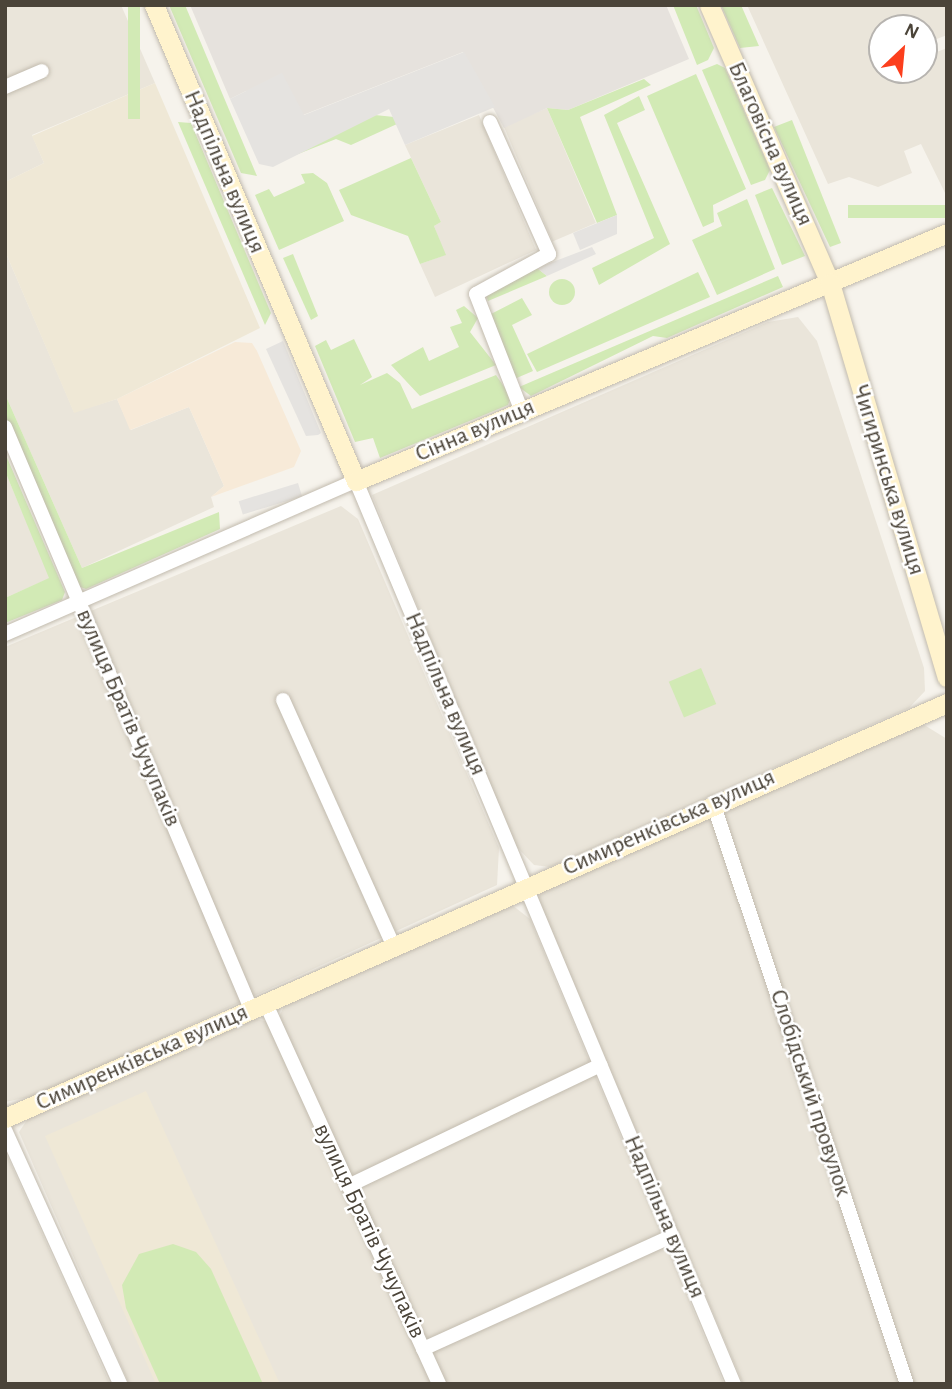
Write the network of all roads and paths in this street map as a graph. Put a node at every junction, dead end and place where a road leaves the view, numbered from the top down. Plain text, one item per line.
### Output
1 (154, 5) edge
2 (709, 5) edge
3 (42, 71) dead end
4 (5, 87) edge
5 (490, 122) dead end
6 (947, 233) edge
7 (830, 283) junction
8 (522, 412) junction
9 (5, 427) edge
10 (356, 481) junction
11 (78, 602) junction
12 (5, 634) edge
13 (947, 677) edge
14 (283, 700) dead end
15 (947, 703) edge
16 (713, 803) junction
17 (525, 887) junction
18 (392, 943) junction
19 (258, 1006) junction
20 (600, 1065) junction
21 (5, 1118) edge
22 (5, 1130) edge
23 (348, 1186) junction
24 (672, 1236) junction
25 (423, 1349) junction
26 (120, 1384) edge
27 (439, 1384) edge
28 (734, 1384) edge
29 (907, 1384) edge

1 - 10 main road, Надпільна вулиця
2 - 7 main road, Благовісна вулиця
3 - 4 street
5 - 8 street
6 - 7 main road, Сінна вулиця
7 - 8 main road, Сінна вулиця
7 - 13 main road, Чигиринська вулиця
8 - 10 main road, Сінна вулиця
9 - 11 street, вулиця Братів Чучупаків
10 - 11 street, Сінна вулиця
10 - 17 street, Надпільна вулиця
11 - 12 street, Сінна вулиця
11 - 19 street, вулиця Братів Чучупаків
14 - 18 street
15 - 16 main road, Симиренківська вулиця
16 - 17 main road, Симиренківська вулиця
16 - 29 street, Слобідський провулок
17 - 18 main road, Симиренківська вулиця
17 - 20 street, Надпільна вулиця
18 - 19 main road, Симиренківська вулиця
19 - 21 main road, Симиренківська вулиця
19 - 23 street, вулиця Братів Чучупаків
20 - 23 street
20 - 24 street, Надпільна вулиця
22 - 26 street
23 - 25 street, вулиця Братів Чучупаків
24 - 25 street
24 - 28 street, Надпільна вулиця
25 - 27 street, вулиця Братів Чучупаків

